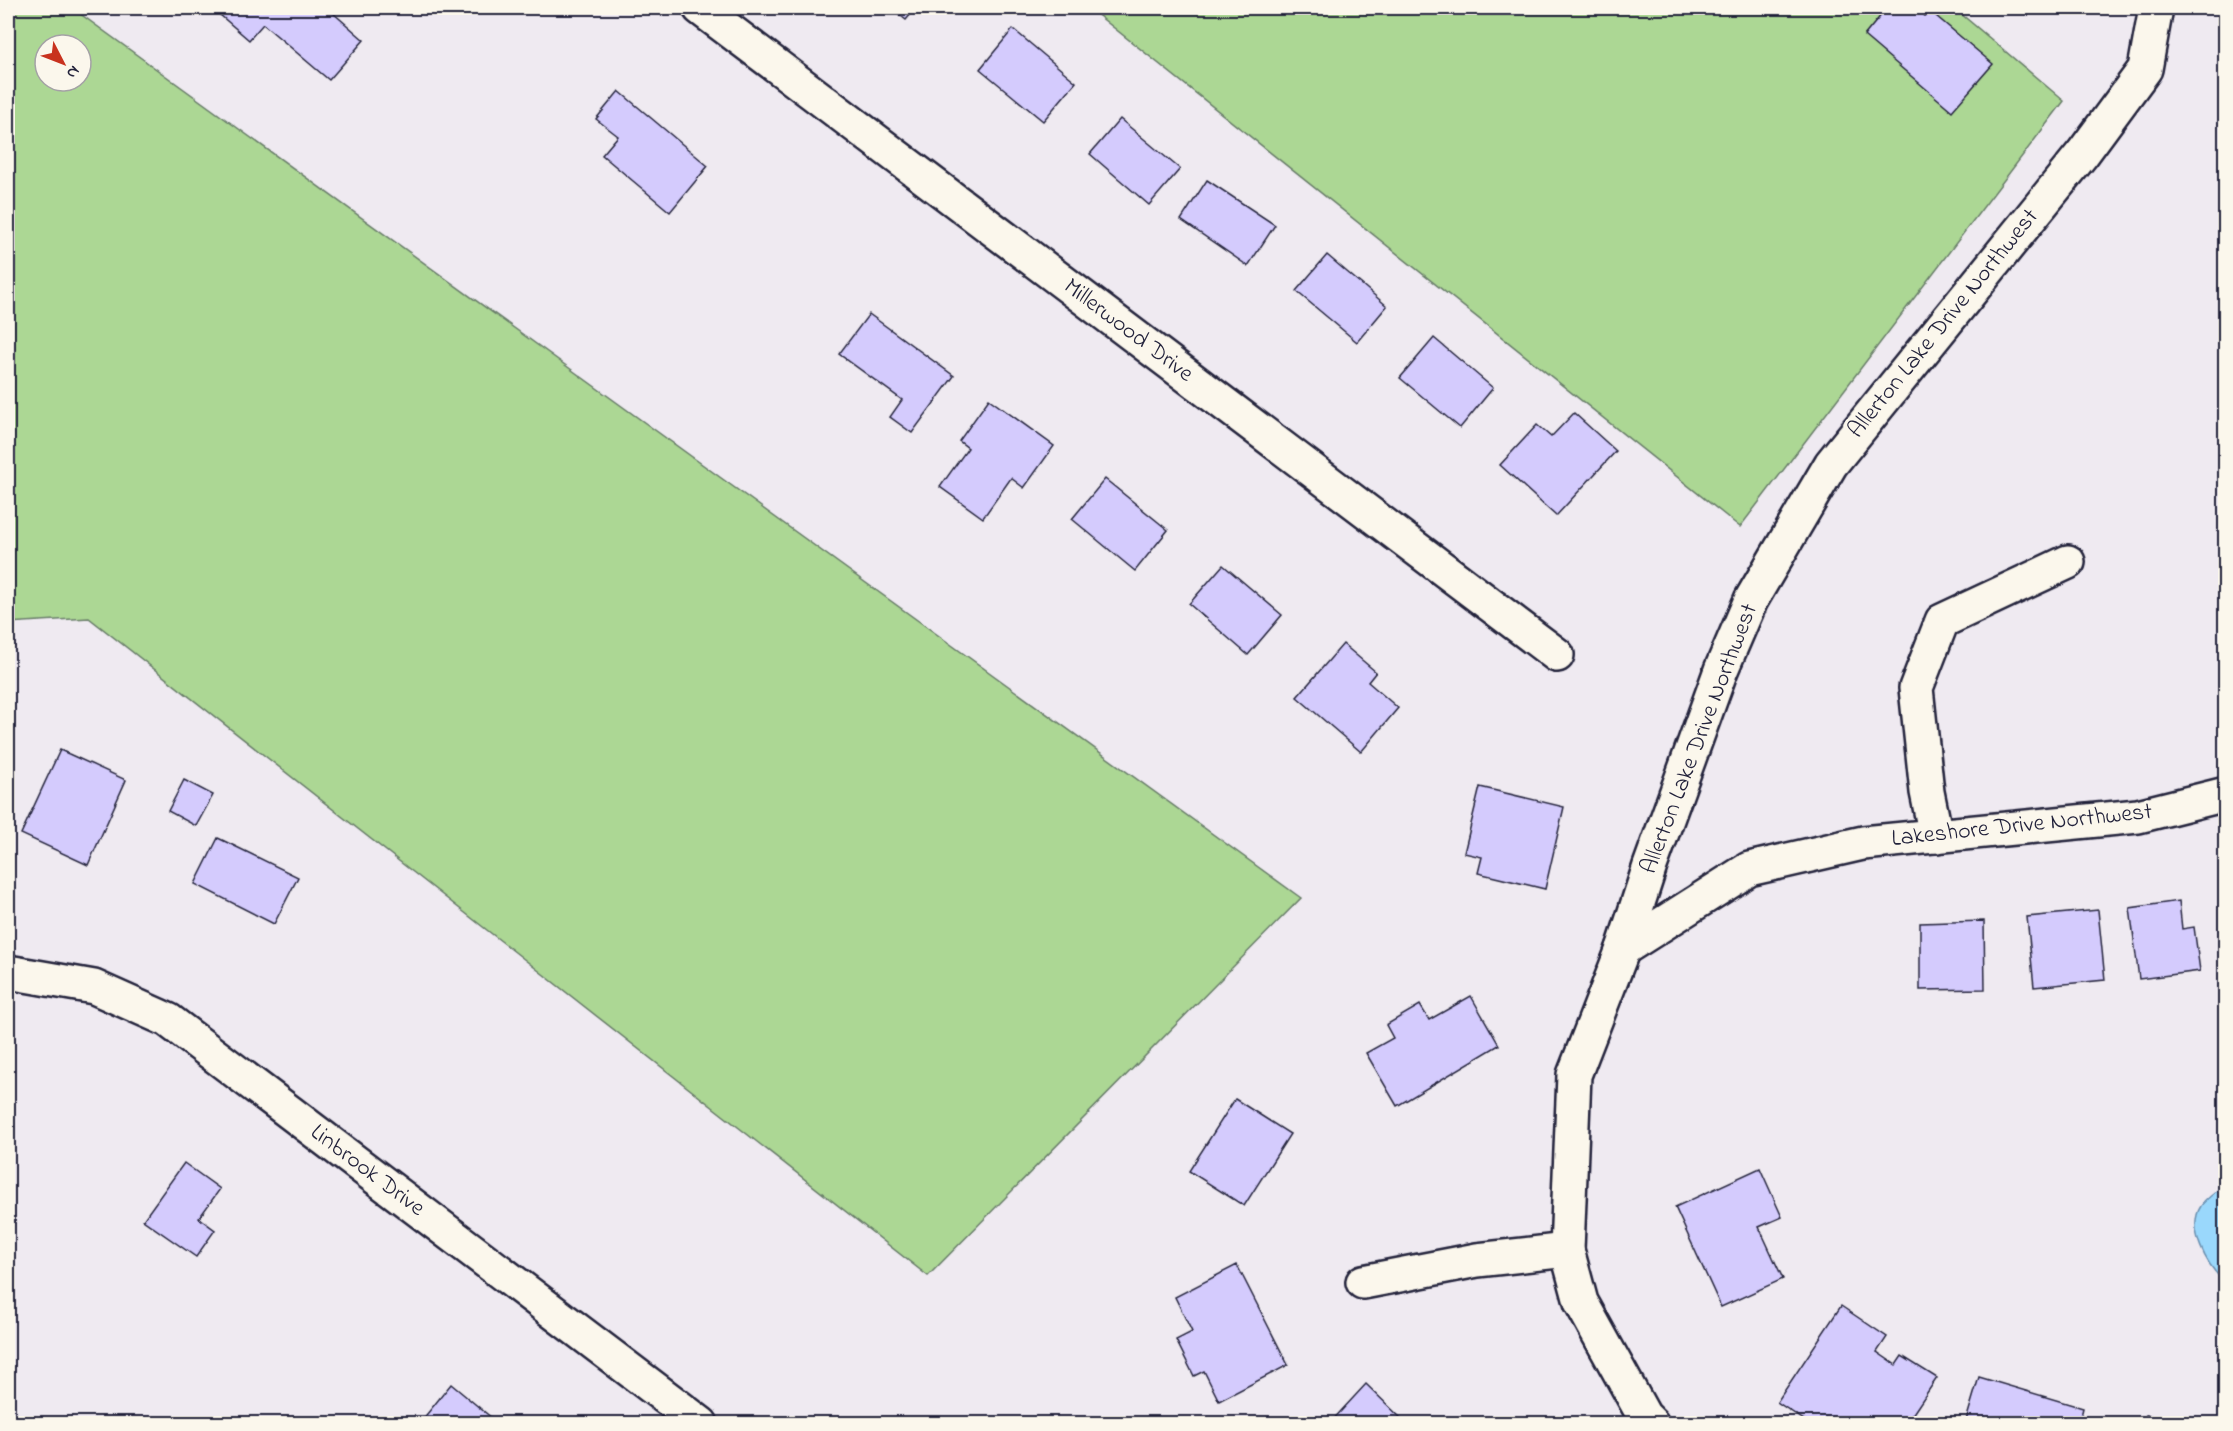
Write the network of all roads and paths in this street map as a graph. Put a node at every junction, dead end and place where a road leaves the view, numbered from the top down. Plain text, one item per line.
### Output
1 (700, 8) edge
2 (2156, 8) edge
3 (2068, 562) dead end
4 (1557, 655) dead end
5 (2226, 794) edge
6 (1936, 836) junction
7 (1623, 949) junction
8 (8, 972) edge
9 (1567, 1250) junction
10 (1363, 1282) dead end
11 (701, 1424) edge
12 (1652, 1424) edge

1 - 4 street, Millerwood Drive
2 - 7 street, Allerton Lake Drive Northwest
3 - 6 street
5 - 6 street, Lakeshore Drive Northwest
6 - 7 street, Lakeshore Drive Northwest
7 - 9 street, Allerton Lake Drive Northwest
8 - 11 street, Linbrook Drive
9 - 10 street
9 - 12 street, Allerton Lake Drive Northwest

